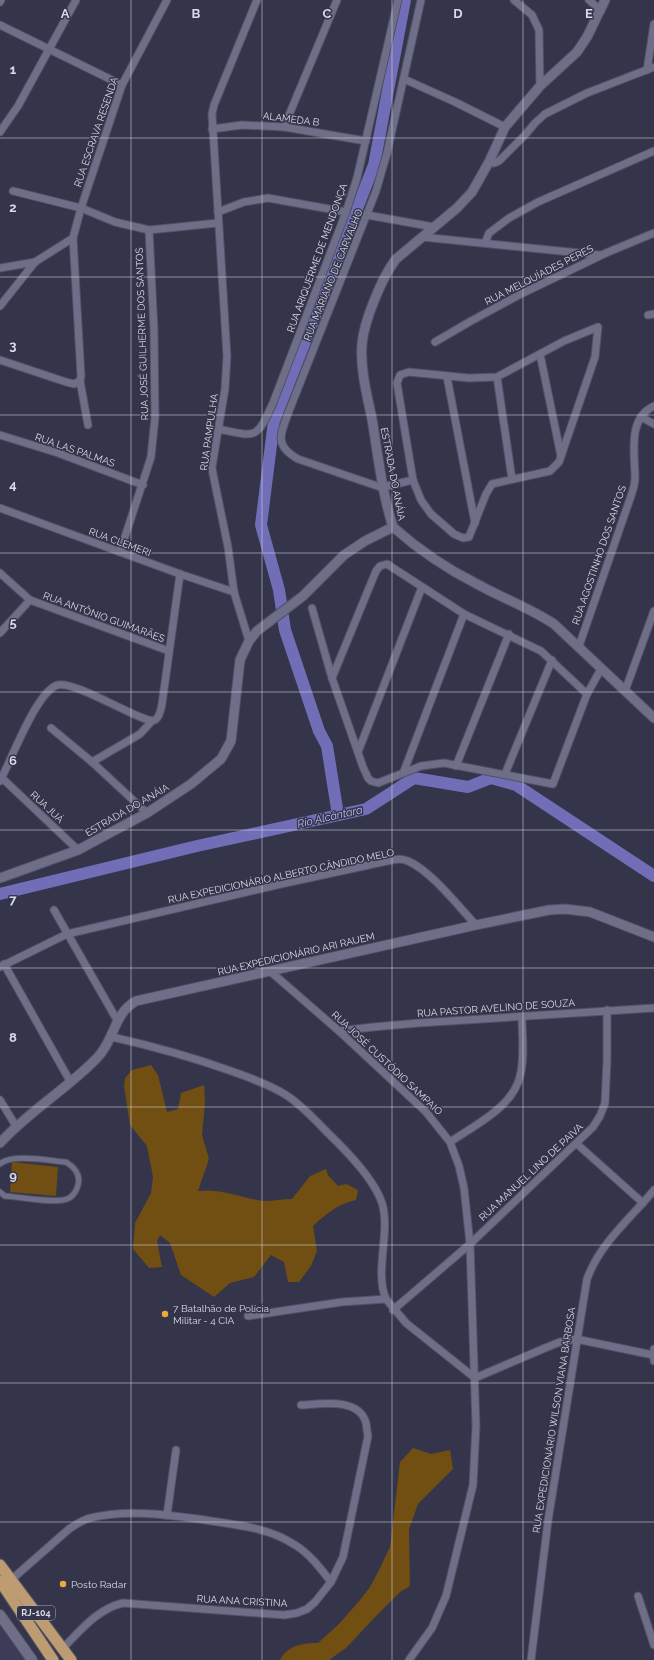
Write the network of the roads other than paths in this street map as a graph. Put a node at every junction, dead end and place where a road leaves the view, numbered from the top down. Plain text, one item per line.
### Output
1 (76, 0) edge
2 (167, 0) edge
3 (257, 0) edge
4 (337, 0) edge
5 (398, 0) edge
6 (421, 0) edge
7 (514, 0) edge
8 (589, 0) edge
9 (605, 0) edge
10 (601, 11) junction
11 (0, 24) edge
12 (654, 24) edge
13 (50, 48) junction
14 (650, 68) edge
15 (404, 79) junction
16 (122, 85) junction
17 (540, 86) junction
18 (284, 127) junction
19 (505, 127) junction
20 (212, 129) junction
21 (0, 132) edge
22 (366, 141) junction
23 (654, 152) edge
24 (489, 162) junction
25 (13, 191) dead end
26 (81, 208) junction
27 (218, 212) junction
28 (346, 212) junction
29 (367, 215) junction
30 (218, 223) junction
31 (434, 227) junction
32 (148, 230) junction
33 (654, 233) edge
34 (422, 237) junction
35 (73, 238) junction
36 (485, 243) junction
37 (601, 255) junction
38 (35, 262) junction
39 (0, 268) edge
40 (0, 306) edge
41 (435, 342) dead end
42 (540, 354) junction
43 (0, 360) edge
44 (446, 377) junction
45 (497, 377) junction
46 (80, 378) junction
47 (654, 406) edge
48 (641, 417) junction
49 (654, 424) edge
50 (88, 425) dead end
51 (218, 429) junction
52 (0, 435) edge
53 (562, 456) junction
54 (512, 479) junction
55 (413, 480) junction
56 (143, 485) junction
57 (383, 488) junction
58 (0, 508) edge
59 (475, 523) junction
60 (393, 527) junction
61 (120, 552) junction
62 (0, 573) edge
63 (180, 574) junction
64 (422, 587) junction
65 (234, 592) junction
66 (30, 600) junction
67 (312, 608) dead end
68 (654, 611) edge
69 (464, 614) junction
70 (0, 633) edge
71 (509, 634) junction
72 (249, 641) junction
73 (578, 646) junction
74 (169, 652) junction
75 (552, 660) junction
76 (601, 668) junction
77 (332, 678) junction
78 (625, 691) junction
79 (587, 694) junction
80 (654, 718) edge
81 (152, 721) junction
82 (51, 728) dead end
83 (358, 752) junction
84 (92, 762) junction
85 (456, 766) junction
86 (404, 771) junction
87 (505, 774) junction
88 (1, 780) edge
89 (147, 814) junction
90 (78, 850) junction
91 (0, 878) edge
92 (54, 910) dead end
93 (476, 925) junction
94 (67, 934) junction
95 (654, 936) edge
96 (2, 966) edge
97 (271, 972) junction
98 (654, 1008) edge
99 (607, 1010) junction
100 (522, 1017) junction
101 (117, 1020) junction
102 (339, 1031) junction
103 (112, 1037) junction
104 (70, 1082) junction
105 (0, 1100) edge
106 (16, 1126) junction
107 (450, 1142) junction
108 (0, 1143) edge
109 (577, 1144) junction
110 (0, 1164) edge
111 (654, 1190) edge
112 (0, 1192) edge
113 (643, 1203) junction
114 (470, 1244) junction
115 (386, 1299) junction
116 (394, 1310) junction
117 (248, 1316) dead end
118 (576, 1339) junction
119 (654, 1355) edge
120 (475, 1378) junction
121 (301, 1405) dead end
122 (176, 1450) dead end
123 (167, 1515) junction
124 (0, 1565) edge
125 (11, 1580) junction
126 (0, 1581) edge
127 (331, 1582) junction
128 (638, 1596) dead end
129 (0, 1615) edge
130 (654, 1645) edge
131 (62, 1649) junction
132 (32, 1660) edge
133 (54, 1660) edge
134 (71, 1660) edge
135 (409, 1660) edge
136 (531, 1660) edge

1 - 13 street
2 - 16 street, RUA ESCRAVA RESENDA
3 - 20 street, RUA PAMPULHA
4 - 18 street
5 - 22 street, RUA ARIQUERME DE MENDONÇA
6 - 15 street, RUA MARIANO DE CARVALHO
7 - 17 street
8 - 10 street
9 - 10 street, ESTRADA DO ANÁIA
10 - 17 street, ESTRADA DO ANÁIA
11 - 13 street
12 - 14 street
13 - 16 street
13 - 21 street
14 - 24 street
15 - 19 street
15 - 29 street, RUA MARIANO DE CARVALHO
16 - 26 street, RUA ESCRAVA RESENDA
17 - 19 street, ESTRADA DO ANÁIA
18 - 20 street, ALAMEDA B
18 - 22 street, ALAMEDA B
19 - 24 street, ESTRADA DO ANÁIA
20 - 27 street, RUA PAMPULHA
22 - 28 street, RUA ARIQUERME DE MENDONÇA
23 - 36 street
24 - 31 street, ESTRADA DO ANÁIA
25 - 26 street
26 - 32 street
26 - 35 street, RUA ESCRAVA RESENDA
27 - 28 street
27 - 30 street, RUA PAMPULHA
28 - 51 street, RUA ARIQUERME DE MENDONÇA
29 - 31 street
29 - 57 street, RUA MARIANO DE CARVALHO
30 - 32 street
30 - 51 street, RUA PAMPULHA
31 - 34 street, ESTRADA DO ANÁIA
32 - 56 street, RUA JOSÉ GUILHERME DOS SANTOS
33 - 37 street, RUA MELQUÍADES PERES
34 - 36 street
34 - 57 street, ESTRADA DO ANÁIA
35 - 38 street
35 - 46 street, RUA ESCRAVA RESENDA
36 - 37 street
37 - 41 street, RUA MELQUÍADES PERES
38 - 39 street
38 - 40 street
42 - 45 street
42 - 53 street
42 - 53 street
43 - 46 street
44 - 45 street
44 - 55 street
44 - 59 street
45 - 54 street
46 - 50 street, RUA ESCRAVA RESENDA
47 - 48 street
48 - 49 street
48 - 73 street, RUA AGOSTINHO DOS SANTOS
51 - 65 street, RUA PAMPULHA
52 - 56 street, RUA LAS PALMAS
53 - 54 street
54 - 59 street
55 - 57 street
55 - 59 street
56 - 61 street, RUA JOSÉ GUILHERME DOS SANTOS
57 - 60 street, ESTRADA DO ANÁIA
58 - 61 street, RUA CLEMERI
60 - 72 street, ESTRADA DO ANÁIA
60 - 73 street
61 - 63 street, RUA CLEMERI
62 - 66 street
63 - 65 street, RUA CLEMERI
63 - 74 street
64 - 69 street
64 - 77 street
64 - 83 street
65 - 72 street, RUA PAMPULHA
66 - 70 street, RUA ANTÔNIO GUIMARÃES
66 - 74 street, RUA ANTÔNIO GUIMARÃES
67 - 77 street
68 - 78 street
69 - 71 street
69 - 86 street
71 - 75 street
71 - 85 street
72 - 89 street, ESTRADA DO ANÁIA
73 - 76 street
74 - 81 street
75 - 79 street
75 - 87 street
76 - 78 street
76 - 79 street
77 - 83 street
78 - 80 street
79 - 87 street
81 - 84 street
81 - 88 street
82 - 84 street
83 - 86 street
84 - 89 street
85 - 86 street
85 - 87 street
88 - 90 street, RUA JUÁ
89 - 90 street, ESTRADA DO ANÁIA
90 - 91 street, ESTRADA DO ANÁIA
92 - 94 street
93 - 94 street, RUA EXPEDICIONÁRIO ALBERTO CÂNDIDO MELO
93 - 95 street, RUA EXPEDICIONÁRIO ARI RAUEM
93 - 97 street, RUA EXPEDICIONÁRIO ARI RAUEM
94 - 96 street, RUA EXPEDICIONÁRIO ALBERTO CÂNDIDO MELO
94 - 101 street
96 - 104 street
97 - 101 street, RUA EXPEDICIONÁRIO ARI RAUEM
97 - 102 street, RUA JOSÉ CUSTÓDIO SAMPAIO
98 - 99 street, RUA PASTOR AVELINO DE SOUZA
99 - 100 street, RUA PASTOR AVELINO DE SOUZA
99 - 109 street, RUA MANUEL LINO DE PAIVA
100 - 102 street, RUA PASTOR AVELINO DE SOUZA
100 - 107 street
101 - 103 street, RUA EXPEDICIONÁRIO ARI RAUEM
102 - 107 street, RUA JOSÉ CUSTÓDIO SAMPAIO
103 - 104 street, RUA EXPEDICIONÁRIO ARI RAUEM
103 - 115 street
104 - 106 street, RUA EXPEDICIONÁRIO ARI RAUEM
105 - 106 street
106 - 108 street, RUA EXPEDICIONÁRIO ARI RAUEM
107 - 114 street, RUA JOSÉ CUSTÓDIO SAMPAIO
109 - 113 street
109 - 114 street, RUA MANUEL LINO DE PAIVA
110 - 112 street
111 - 113 street, RUA EXPEDICIONÁRIO WILSON VIANA BARBOSA
113 - 118 street, RUA EXPEDICIONÁRIO WILSON VIANA BARBOSA
114 - 116 street, RUA MANUEL LINO DE PAIVA
114 - 120 street, RUA JOSÉ CUSTÓDIO SAMPAIO
115 - 116 street
115 - 117 street
116 - 120 street
118 - 119 street
118 - 120 street
118 - 136 street, RUA EXPEDICIONÁRIO WILSON VIANA BARBOSA
120 - 135 street, RUA JOSÉ CUSTÓDIO SAMPAIO
121 - 127 street, RUA ANA CRISTINA
122 - 123 street
123 - 125 street
123 - 127 street
124 - 125 highway, RJ-104
125 - 131 highway, RJ-104
126 - 133 highway, RJ-104
127 - 131 street, RUA ANA CRISTINA
128 - 130 street
129 - 132 main road
131 - 134 highway, RJ-104

